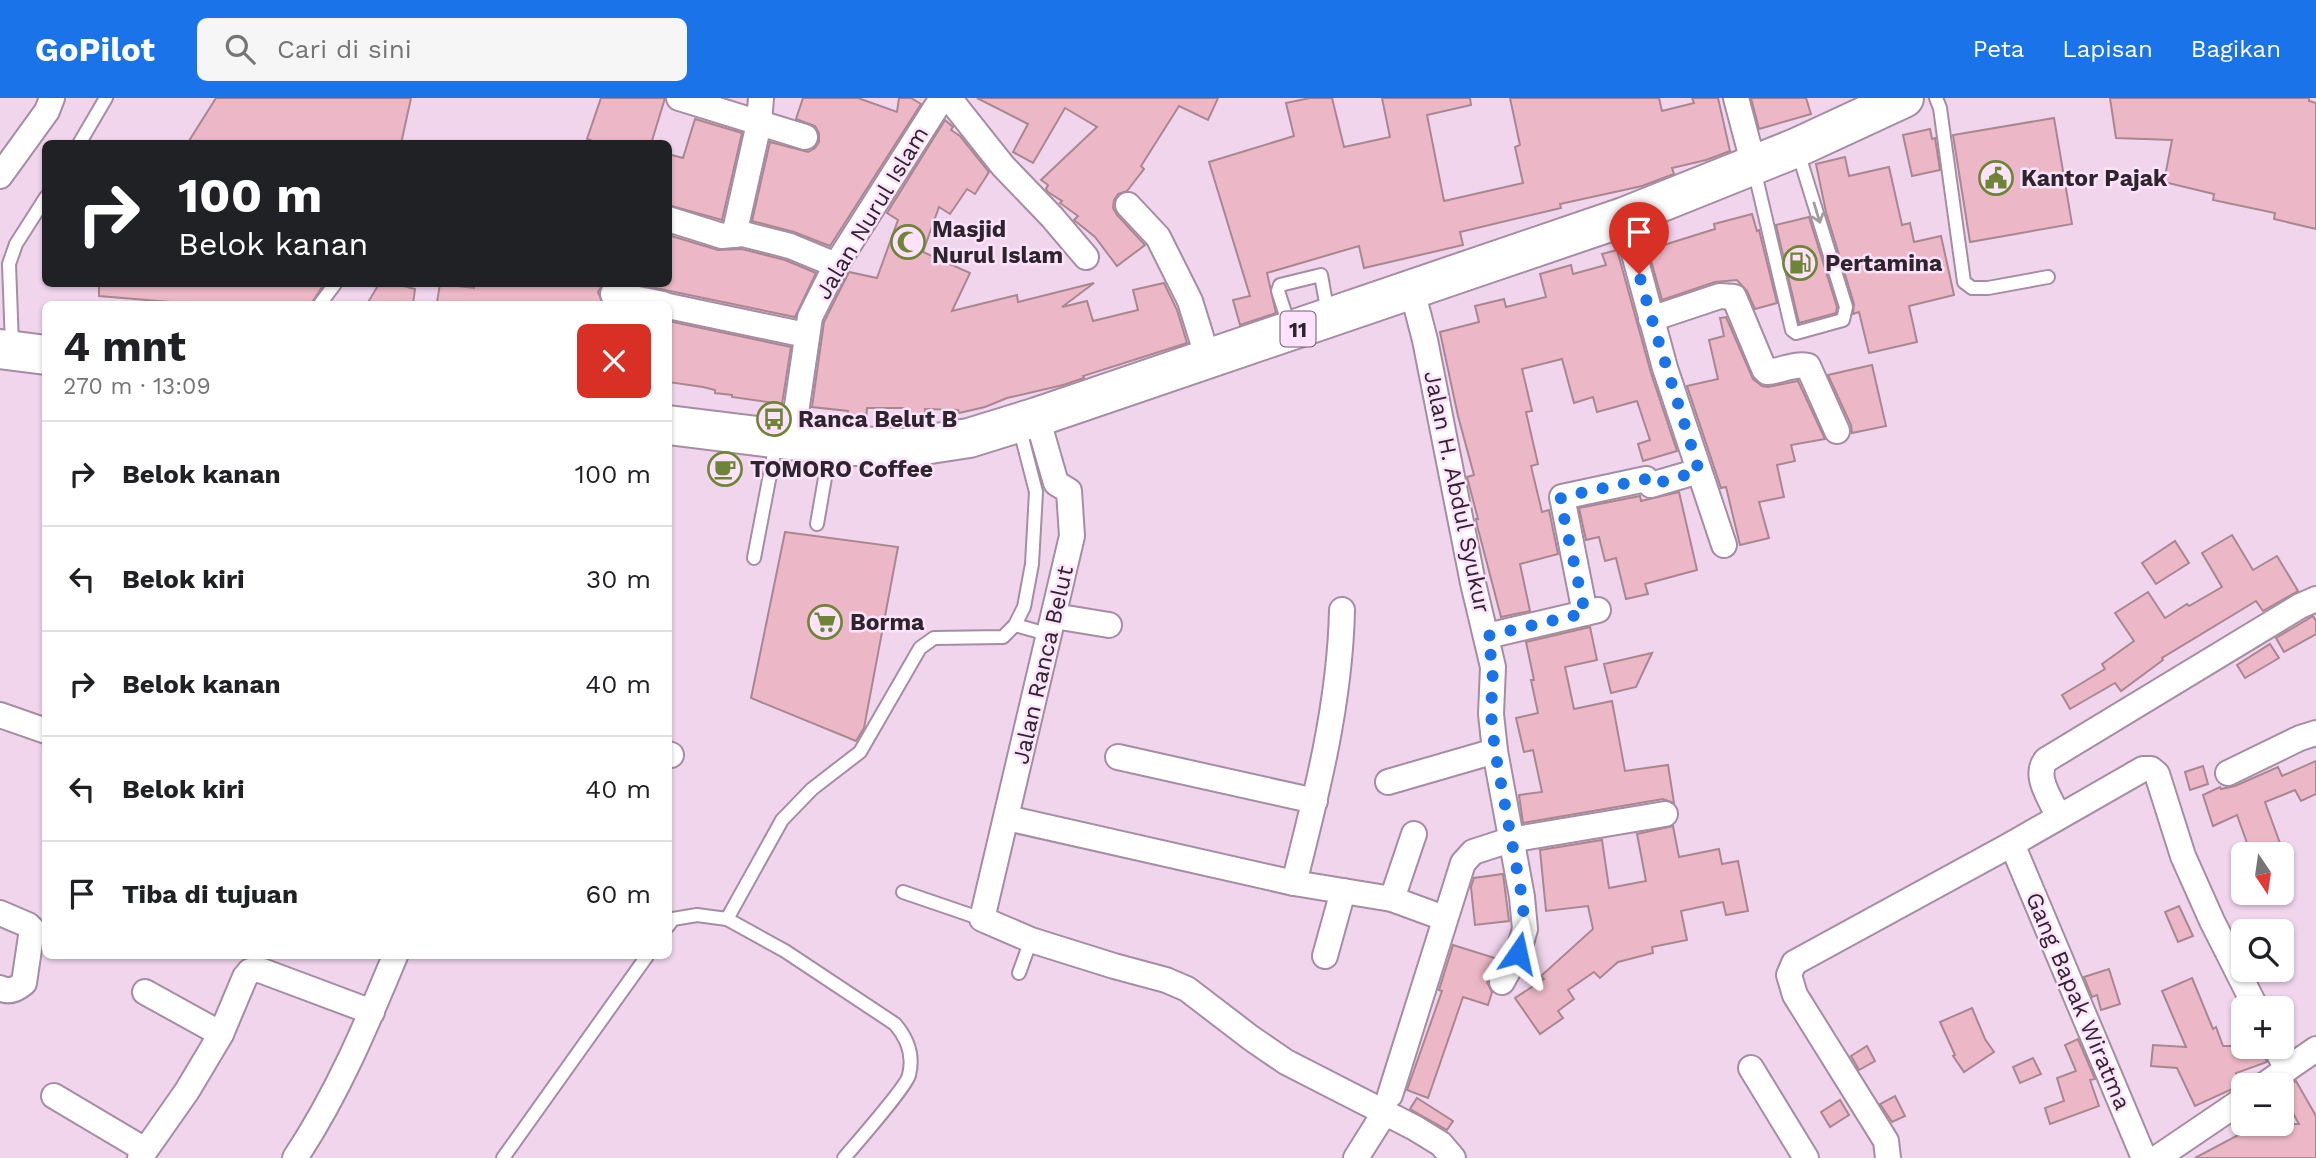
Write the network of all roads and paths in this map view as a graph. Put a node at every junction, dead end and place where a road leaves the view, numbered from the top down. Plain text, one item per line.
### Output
1 (52, 98) edge
2 (107, 98) edge
3 (679, 98) edge
4 (761, 98) edge
5 (1736, 98) edge
6 (1936, 98) edge
7 (1894, 100) edge
8 (941, 102) edge
9 (759, 123) junction
10 (805, 137) dead end
11 (81, 140) edge
12 (1797, 148) junction
13 (1754, 166) junction
14 (0, 176) edge
15 (42, 203) edge
16 (1128, 205) dead end
17 (1624, 217) junction
18 (672, 220) edge
19 (734, 235) junction
20 (1086, 257) dead end
21 (836, 265) junction
22 (2048, 277) dead end
23 (1412, 290) junction
24 (613, 294) dead end
25 (648, 301) edge
26 (672, 307) edge
27 (1651, 319) junction
28 (806, 335) junction
29 (19, 352) edge
30 (1208, 359) junction
31 (1028, 420) junction
32 (672, 426) edge
33 (1837, 431) dead end
34 (784, 440) junction
35 (830, 445) junction
36 (1699, 471) junction
37 (817, 524) dead end
38 (1724, 545) dead end
39 (754, 558) dead end
40 (2316, 599) edge
41 (1342, 610) dead end
42 (1047, 624) junction
43 (1015, 625) junction
44 (1109, 625) dead end
45 (1487, 636) junction
46 (0, 715) edge
47 (42, 730) edge
48 (2311, 732) edge
49 (1495, 751) junction
50 (1118, 757) dead end
51 (2228, 773) dead end
52 (1388, 782) dead end
53 (1315, 801) junction
54 (1665, 814) dead end
55 (2059, 816) junction
56 (1007, 818) junction
57 (1414, 834) dead end
58 (1510, 840) junction
59 (2012, 844) junction
60 (1294, 883) junction
61 (1343, 891) junction
62 (903, 892) dead end
63 (1392, 899) junction
64 (0, 913) edge
65 (1444, 918) junction
66 (727, 919) junction
67 (982, 919) junction
68 (672, 920) edge
69 (1031, 940) junction
70 (1325, 956) dead end
71 (394, 959) edge
72 (645, 959) edge
73 (1019, 972) dead end
74 (1502, 982) dead end
75 (0, 988) edge
76 (145, 992) dead end
77 (2250, 996) edge
78 (372, 1012) junction
79 (221, 1034) junction
80 (2316, 1049) edge
81 (2282, 1059) edge
82 (1751, 1068) dead end
83 (2287, 1069) junction
84 (2281, 1073) edge
85 (54, 1096) dead end
86 (1387, 1103) junction
87 (2231, 1108) edge
88 (1447, 1151) edge
89 (142, 1154) edge
90 (295, 1158) edge
91 (503, 1158) edge
92 (844, 1158) edge
93 (1356, 1158) edge
94 (1806, 1158) edge
95 (1888, 1158) edge
96 (2144, 1158) edge
97 (2157, 1158) edge

1 - 14 street
2 - 11 lane
3 - 9 street
4 - 9 street
5 - 13 street
6 - 22 lane
7 - 12 highway, 11
8 - 20 street
8 - 21 street, Jalan Nurul Islam
9 - 10 street
9 - 19 street
12 - 13 highway, 11
12 -> 13 lane
13 - 17 highway, 11
15 - 29 lane
16 - 30 street
17 - 23 highway, 11
17 - 27 street
18 - 19 street
19 - 21 street
21 - 28 street, Jalan Nurul Islam
23 - 30 highway, 11
23 - 45 street, Jalan H. Abdul Syukur
24 - 25 street
26 - 28 street
27 - 33 street
27 - 36 street
28 - 34 street, Jalan Nurul Islam
30 - 31 highway, 11
31 - 35 highway, 11
31 - 42 street, Jalan Ranca Belut
31 - 43 lane
32 - 34 highway, 11
34 - 35 highway, 11
34 - 39 lane
35 - 37 lane
36 - 38 street
36 - 45 street
40 - 55 street
41 - 53 street
42 - 43 lane
42 - 44 street
42 - 56 street, Jalan Ranca Belut
43 - 66 lane
45 - 49 street, Jalan H. Abdul Syukur
46 - 47 street
48 - 51 street
49 - 52 street
49 - 58 street, Jalan H. Abdul Syukur
50 - 53 street
53 - 60 street
54 - 58 street
55 - 59 street
55 - 77 street
56 - 60 street
56 - 67 street, Jalan Ranca Belut
57 - 63 street
58 - 65 street
58 - 74 street, Jalan H. Abdul Syukur
59 - 95 street
59 - 96 street, Gang Bapak Wiratma
60 - 61 street
61 - 63 street
61 - 70 street
62 - 67 lane
63 - 65 street
64 - 75 street
65 - 86 street
66 - 68 lane
66 - 92 lane
67 - 69 street
69 - 73 lane
69 - 86 street
71 - 78 street
72 - 91 lane
76 - 79 street
78 - 79 street
78 - 90 street
79 - 89 street
80 - 83 street
81 - 83 street
82 - 94 street
83 - 84 street
85 - 89 street
86 - 88 street
86 - 93 street
87 - 97 street

